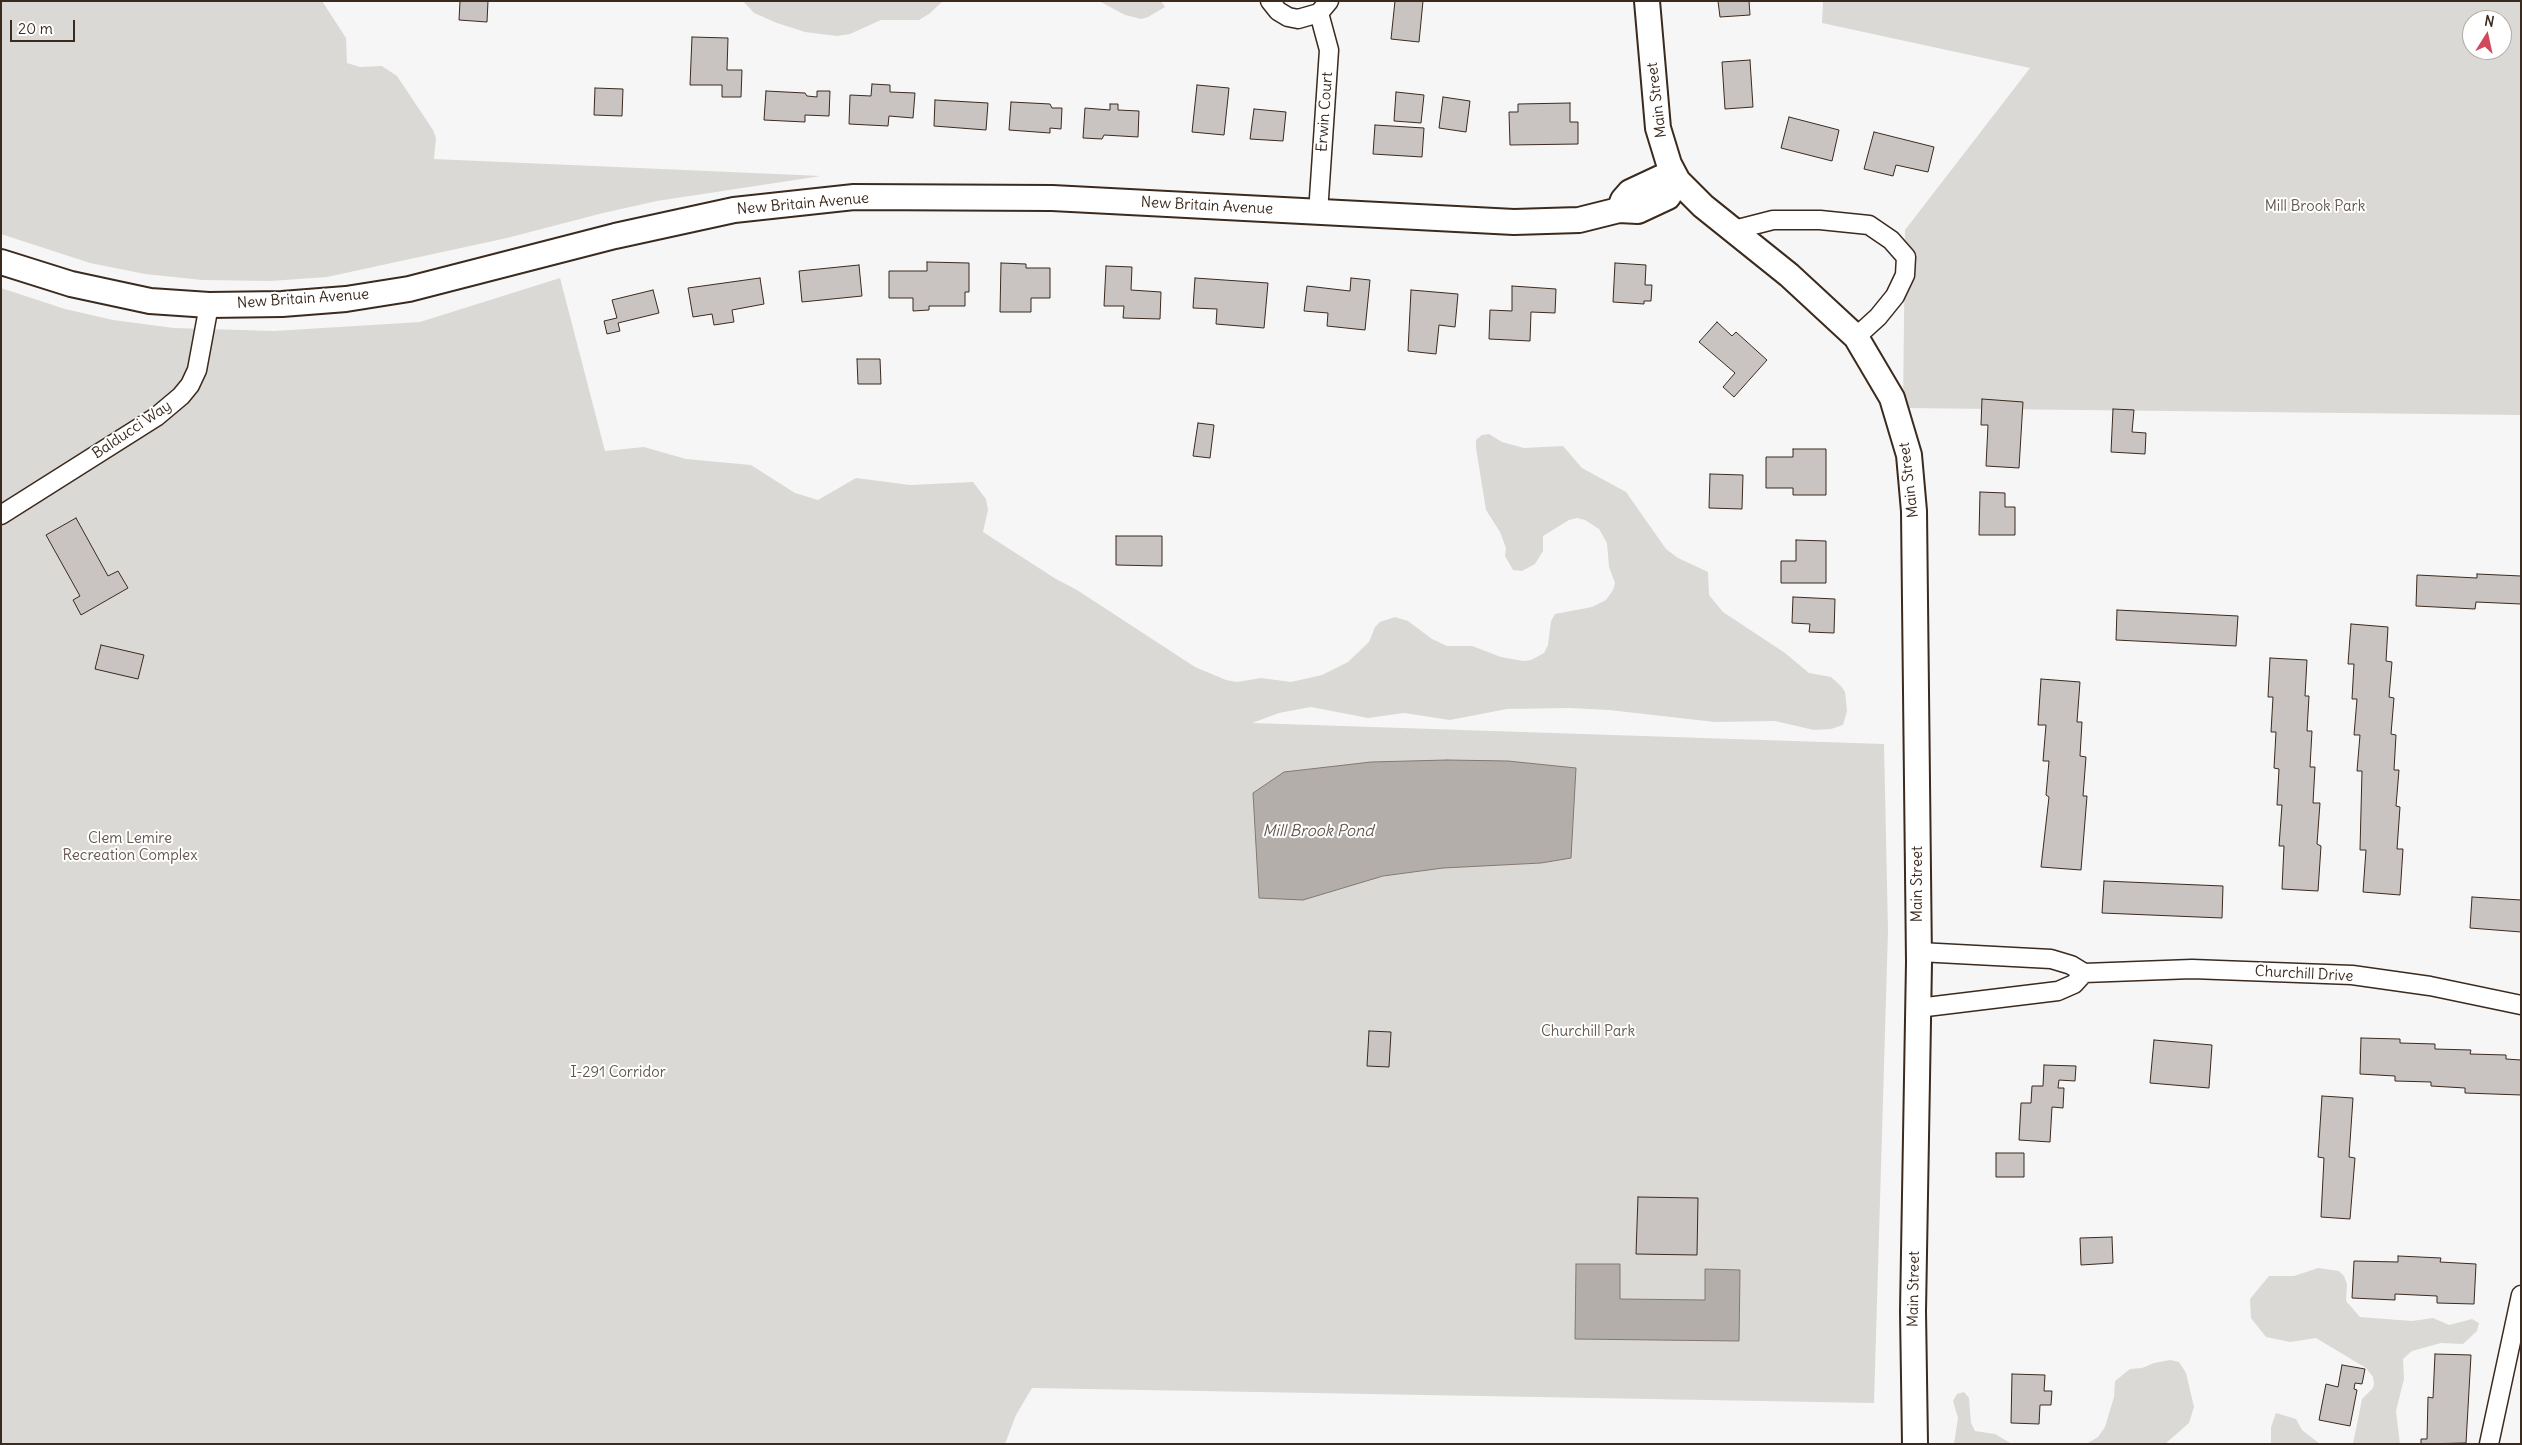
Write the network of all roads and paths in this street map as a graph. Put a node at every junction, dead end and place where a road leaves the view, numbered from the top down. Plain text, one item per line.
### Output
1 (1270, 1) edge
2 (1647, 1) edge
3 (1324, 7) edge
4 (1678, 182) junction
5 (1318, 213) junction
6 (1734, 230) junction
7 (1, 262) edge
8 (209, 305) junction
9 (1856, 338) junction
10 (1, 515) edge
11 (1919, 952) junction
12 (2084, 973) junction
13 (2521, 1005) edge
14 (1918, 1008) junction
15 (2521, 1295) edge
16 (1915, 1444) edge
17 (2489, 1444) edge

1 - 3 street, Erwin Court
2 - 4 main road, Main Street
3 - 5 street, Erwin Court
4 - 5 main road, New Britain Avenue
4 - 6 main road, Main Street
5 - 8 main road, New Britain Avenue
6 - 9 main road, Main Street
6 - 9 street
7 - 8 main road, New Britain Avenue
8 - 10 street, Balducci Way
9 - 11 main road, Main Street
11 - 12 street, Churchill Drive
11 - 14 main road, Main Street
12 - 13 street, Churchill Drive
12 - 14 street
14 - 16 main road, Main Street
15 - 17 street

